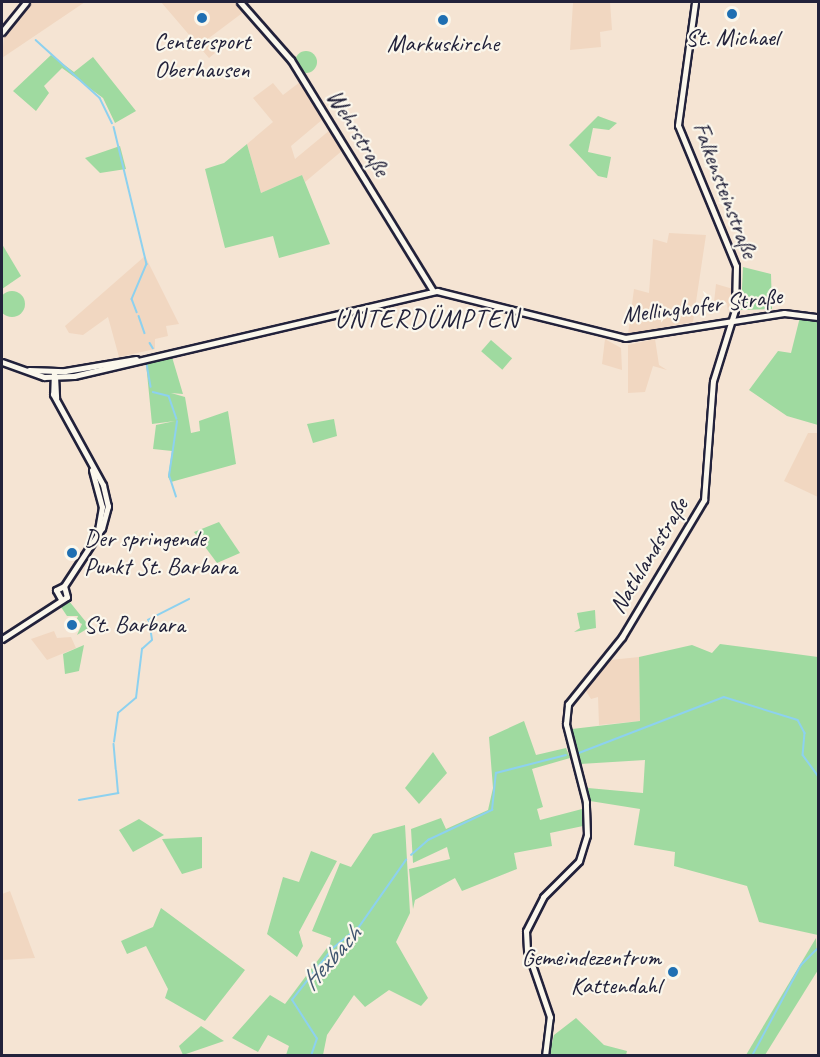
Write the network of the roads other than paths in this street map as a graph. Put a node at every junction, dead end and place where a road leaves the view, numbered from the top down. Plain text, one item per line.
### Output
1 (26, 2) edge
2 (240, 2) edge
3 (695, 2) edge
4 (2, 32) edge
5 (433, 291) junction
6 (819, 317) edge
7 (734, 321) junction
8 (2, 362) edge
9 (54, 375) junction
10 (89, 462) junction
11 (97, 535) junction
12 (66, 587) junction
13 (59, 597) junction
14 (2, 639) edge
15 (545, 1056) edge

1 - 4 street
2 - 5 street, Wehrstraße
3 - 7 street, Falkensteinstraße
5 - 7 street, Mellinghofer Straße
5 - 9 street, Mellinghofer Straße
6 - 7 street, Mellinghofer Straße
7 - 15 street, Nathlandstraße
8 - 9 street, Mellinghofer Straße
9 - 10 street
10 - 11 street
10 - 11 street
11 - 12 street
12 - 13 street
12 - 13 street
13 - 14 street

